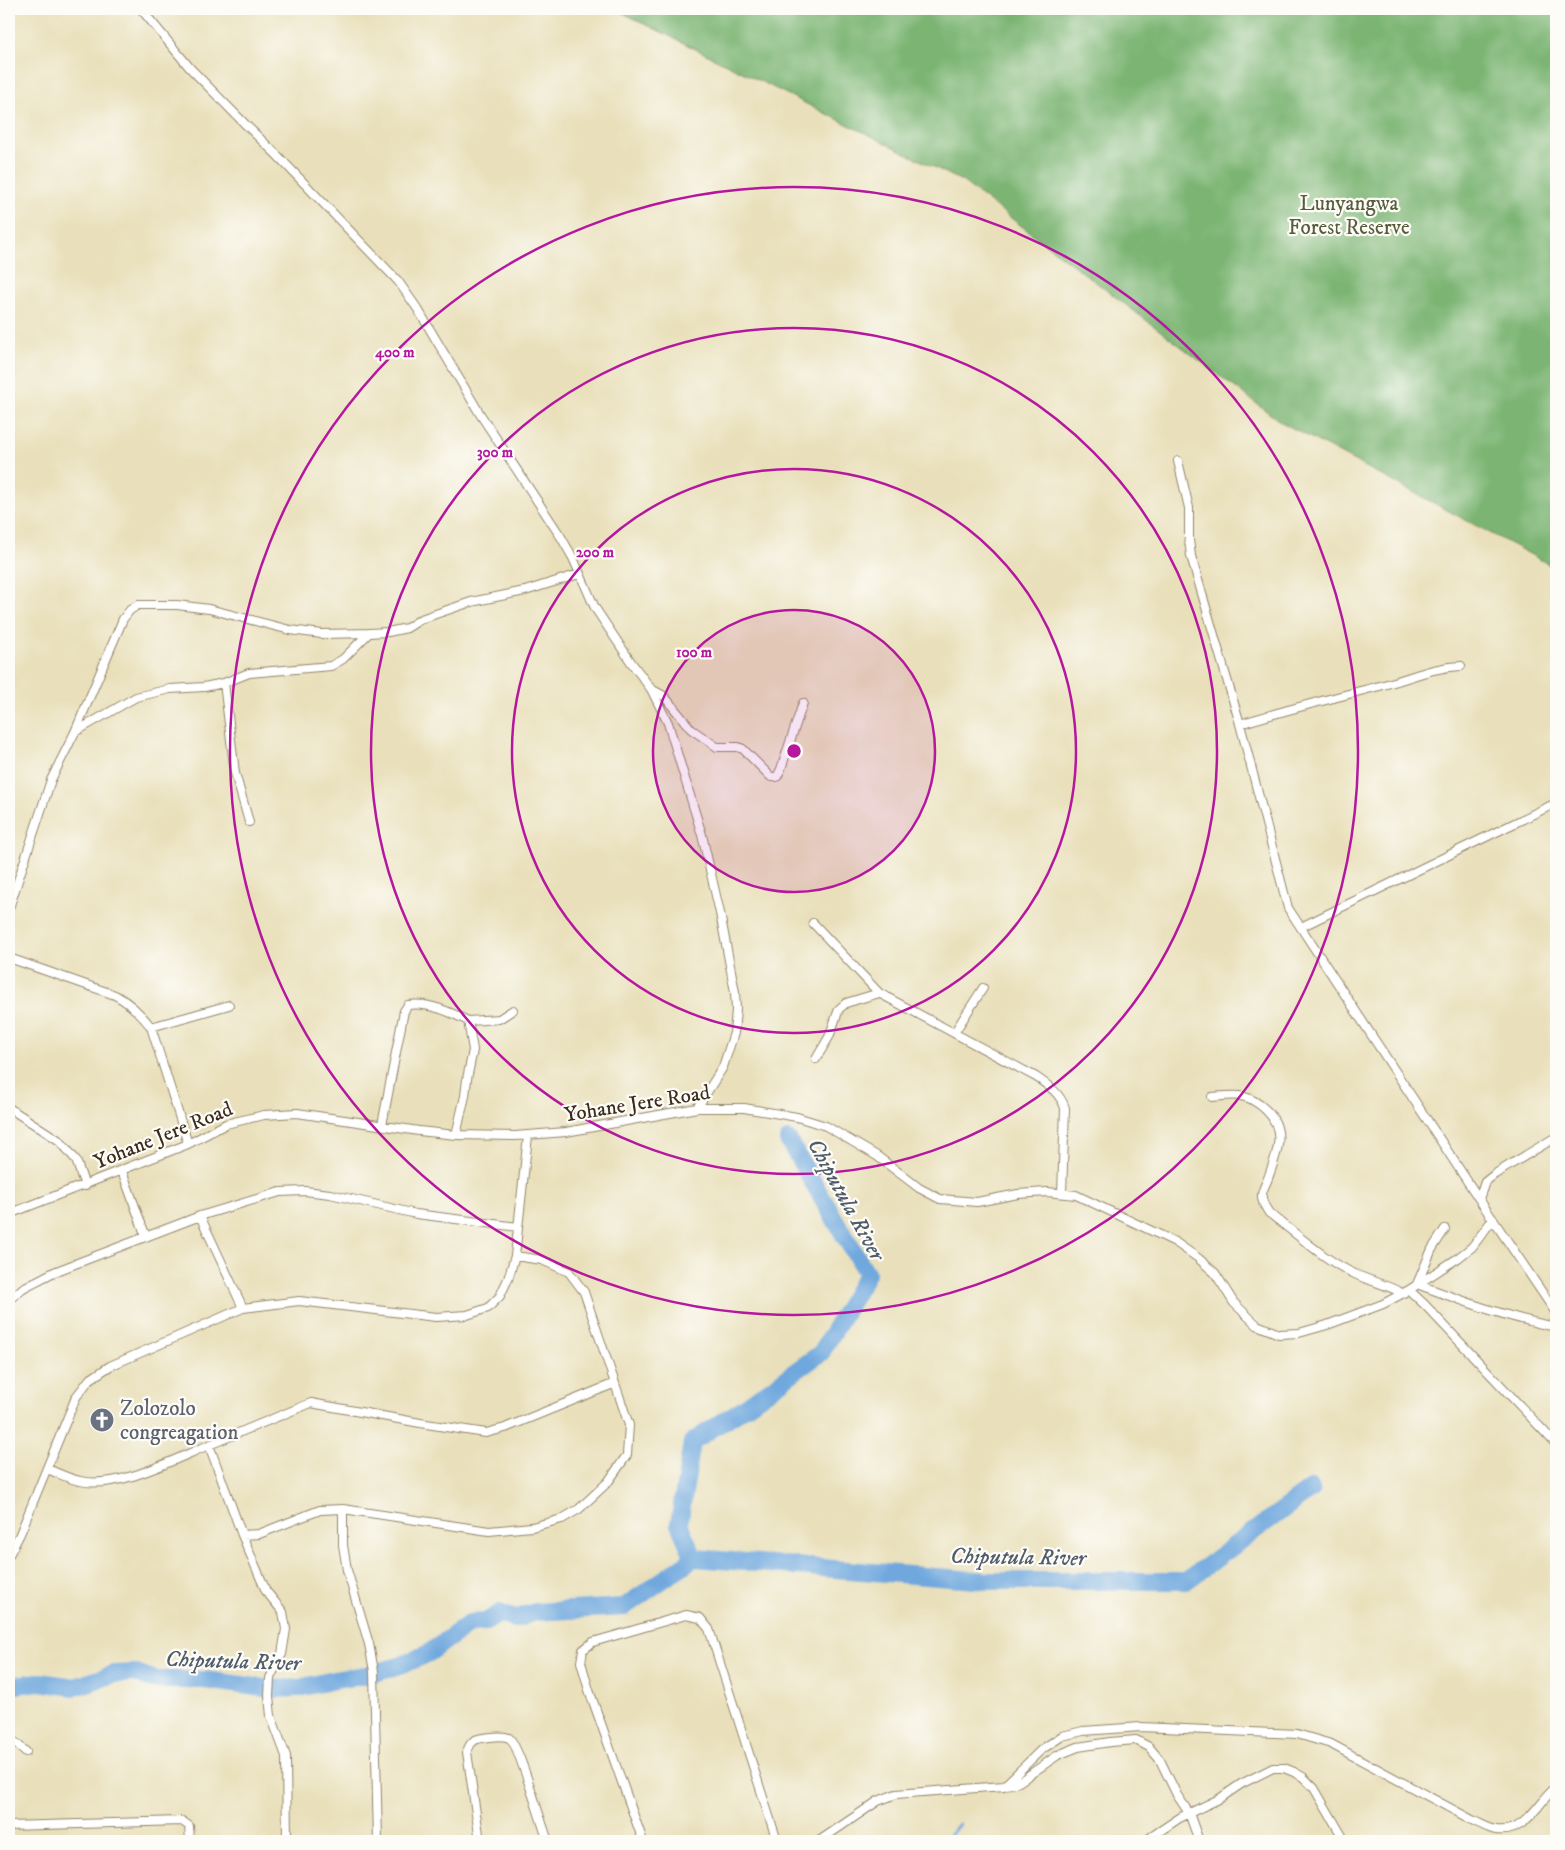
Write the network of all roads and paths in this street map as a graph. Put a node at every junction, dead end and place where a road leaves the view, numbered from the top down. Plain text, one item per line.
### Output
1 (141, 9) edge
2 (1178, 461) dead end
3 (579, 574) junction
4 (369, 633) junction
5 (1460, 666) dead end
6 (224, 683) junction
7 (651, 689) junction
8 (802, 703) dead end
9 (1240, 724) junction
10 (75, 732) junction
11 (1556, 803) edge
12 (249, 822) dead end
13 (9, 908) edge
14 (813, 924) dead end
15 (1301, 927) junction
16 (9, 958) edge
17 (983, 988) dead end
18 (879, 993) junction
19 (229, 1005) dead end
20 (513, 1010) dead end
21 (468, 1021) junction
22 (151, 1027) junction
23 (954, 1033) junction
24 (816, 1059) dead end
25 (1212, 1097) dead end
26 (9, 1108) edge
27 (697, 1108) junction
28 (382, 1125) junction
29 (456, 1135) junction
30 (528, 1136) junction
31 (1556, 1137) edge
32 (188, 1144) junction
33 (122, 1171) junction
34 (85, 1186) junction
35 (1062, 1193) junction
36 (1479, 1199) junction
37 (11, 1211) edge
38 (200, 1216) junction
39 (1492, 1220) junction
40 (518, 1227) junction
41 (1444, 1229) dead end
42 (146, 1237) junction
43 (515, 1256) junction
44 (1417, 1284) junction
45 (1406, 1291) junction
46 (9, 1300) edge
47 (243, 1308) junction
48 (1556, 1313) edge
49 (1556, 1328) edge
50 (613, 1384) junction
51 (1556, 1444) edge
52 (209, 1445) junction
53 (47, 1469) junction
54 (343, 1509) junction
55 (242, 1535) junction
56 (9, 1555) edge
57 (9, 1740) edge
58 (26, 1752) dead end
59 (1004, 1786) junction
60 (1556, 1786) edge
61 (1189, 1813) junction
62 (9, 1826) edge
63 (190, 1841) edge
64 (287, 1841) edge
65 (378, 1841) edge
66 (480, 1841) edge
67 (548, 1841) edge
68 (643, 1841) edge
69 (777, 1841) edge
70 (819, 1841) edge
71 (1145, 1841) edge
72 (1199, 1841) edge
73 (1345, 1841) edge

1 - 3 street
2 - 9 street
3 - 4 street
3 - 7 street
4 - 6 street
4 - 10 street
5 - 9 street
6 - 10 street
6 - 12 street
7 - 8 street
7 - 27 street
9 - 15 street
10 - 13 street
11 - 15 street
14 - 18 street
15 - 36 street
16 - 22 street
17 - 23 street
18 - 23 street
18 - 24 street
19 - 22 street
20 - 21 street
21 - 28 street
21 - 29 street
22 - 32 street
23 - 35 street
25 - 45 street
26 - 34 street
27 - 30 street, Yohane Jere Road
27 - 35 street, Yohane Jere Road
28 - 29 street, Yohane Jere Road
28 - 32 street, Yohane Jere Road
29 - 30 street, Yohane Jere Road
30 - 40 street
31 - 36 street
32 - 33 street, Yohane Jere Road
33 - 34 street, Yohane Jere Road
33 - 42 street
34 - 37 street, Yohane Jere Road
35 - 45 street, Yohane Jere Road
36 - 39 street
38 - 40 street
38 - 42 street
38 - 47 street
39 - 44 street, Yohane Jere Road
39 - 48 street
40 - 43 street
41 - 44 street
42 - 46 street
43 - 47 street
43 - 50 street
44 - 45 street, Yohane Jere Road
44 - 49 street
45 - 51 street
47 - 53 street
50 - 52 street
50 - 54 street
52 - 53 street
52 - 55 street
53 - 56 street
54 - 55 street
54 - 65 street
55 - 64 street
57 - 58 street
59 - 60 street
59 - 61 street
59 - 70 street
61 - 71 street
61 - 72 street
61 - 73 street
62 - 63 street
66 - 67 street
68 - 69 street

